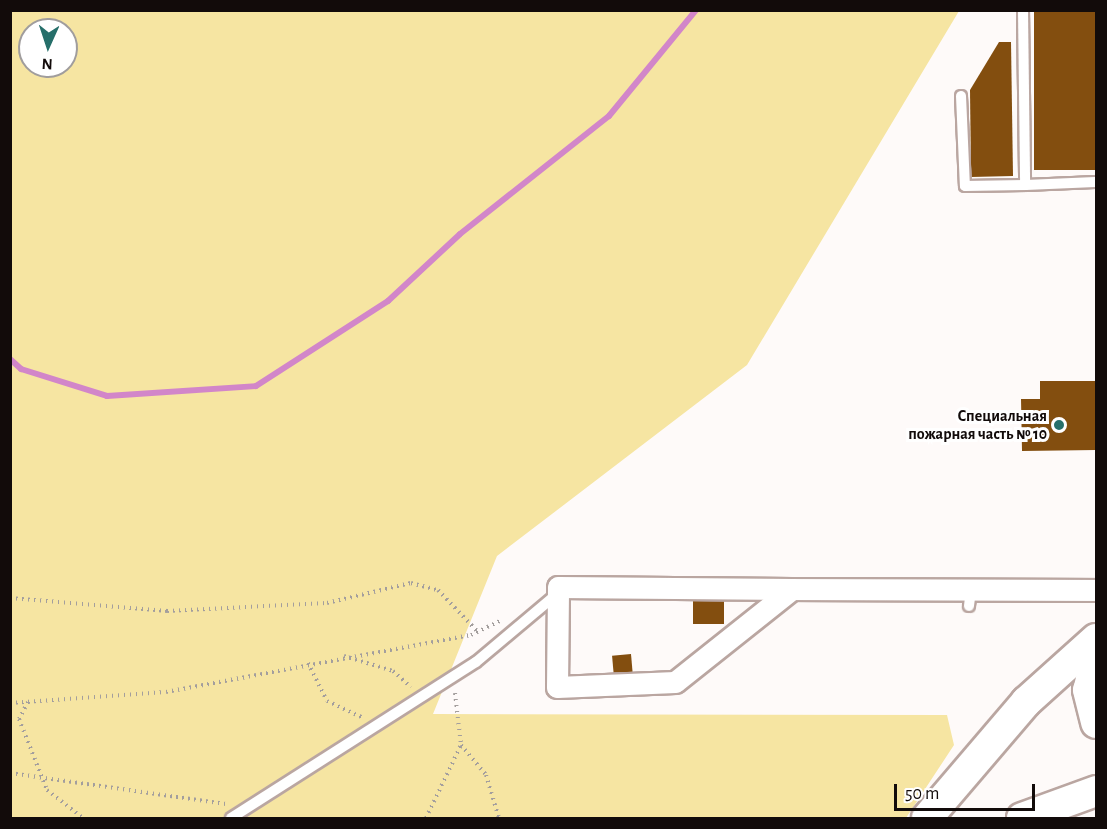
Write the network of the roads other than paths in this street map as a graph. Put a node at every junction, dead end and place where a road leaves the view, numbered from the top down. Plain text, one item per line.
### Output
1 (1023, 10) edge
2 (962, 96) dead end
3 (1096, 182) edge
4 (1025, 185) junction
5 (792, 589) junction
6 (1096, 590) edge
7 (558, 594) junction
8 (1096, 639) edge
9 (1096, 659) edge
10 (1096, 723) edge
11 (1096, 791) edge
12 (231, 819) edge
13 (927, 819) edge
14 (1022, 819) edge

1 - 4 lane
2 - 4 lane
3 - 4 lane
5 - 6 street
5 - 7 street
5 - 7 street
7 - 12 lane
8 - 13 main road
9 - 10 main road
11 - 14 main road

